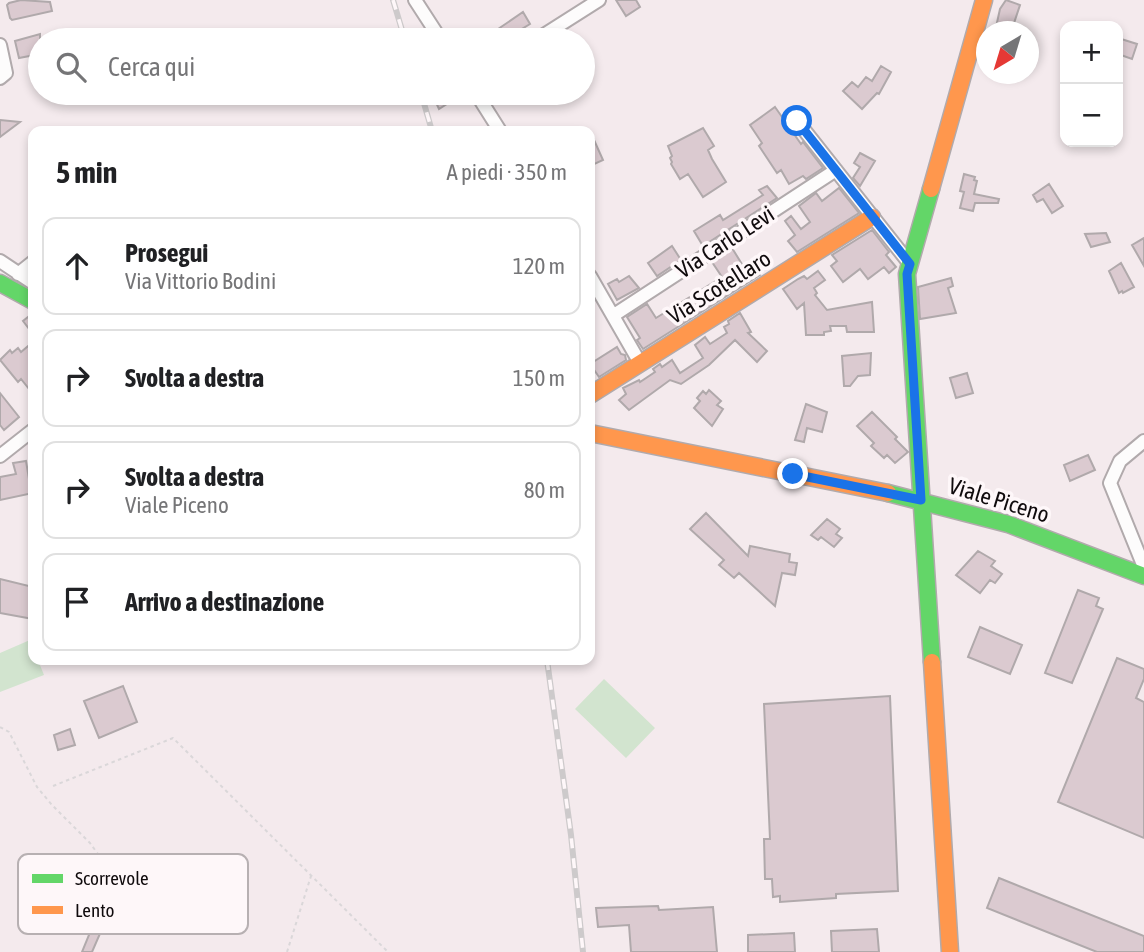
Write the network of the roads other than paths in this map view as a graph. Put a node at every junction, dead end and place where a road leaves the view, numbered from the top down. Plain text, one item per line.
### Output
1 (415, 0) edge
2 (599, 0) edge
3 (984, 0) edge
4 (433, 28) edge
5 (555, 28) edge
6 (0, 46) edge
7 (0, 78) edge
8 (484, 105) edge
9 (797, 121) dead end
10 (497, 126) edge
11 (836, 170) junction
12 (872, 217) junction
13 (0, 261) edge
14 (910, 264) junction
15 (28, 266) edge
16 (18, 274) junction
17 (28, 280) edge
18 (0, 283) edge
19 (595, 284) edge
20 (28, 298) edge
21 (614, 315) junction
22 (640, 363) junction
23 (595, 392) edge
24 (28, 433) edge
25 (595, 434) edge
26 (1144, 441) edge
27 (0, 456) edge
28 (921, 500) junction
29 (1144, 567) edge
30 (1144, 576) edge
31 (950, 952) edge

1 - 4 street
2 - 5 street
3 - 14 street
6 - 7 street
8 - 10 street
9 - 11 street
11 - 12 street
11 - 21 street, Via Carlo Levi
12 - 14 street
12 - 22 street, Via Scotellaro
13 - 16 street
14 - 28 street
15 - 16 street
16 - 17 street
18 - 20 street
19 - 21 street
21 - 22 street
22 - 23 street, Via Scotellaro
24 - 27 street
25 - 28 street, Viale Piceno
26 - 29 street
28 - 30 street, Viale Piceno
28 - 31 street

